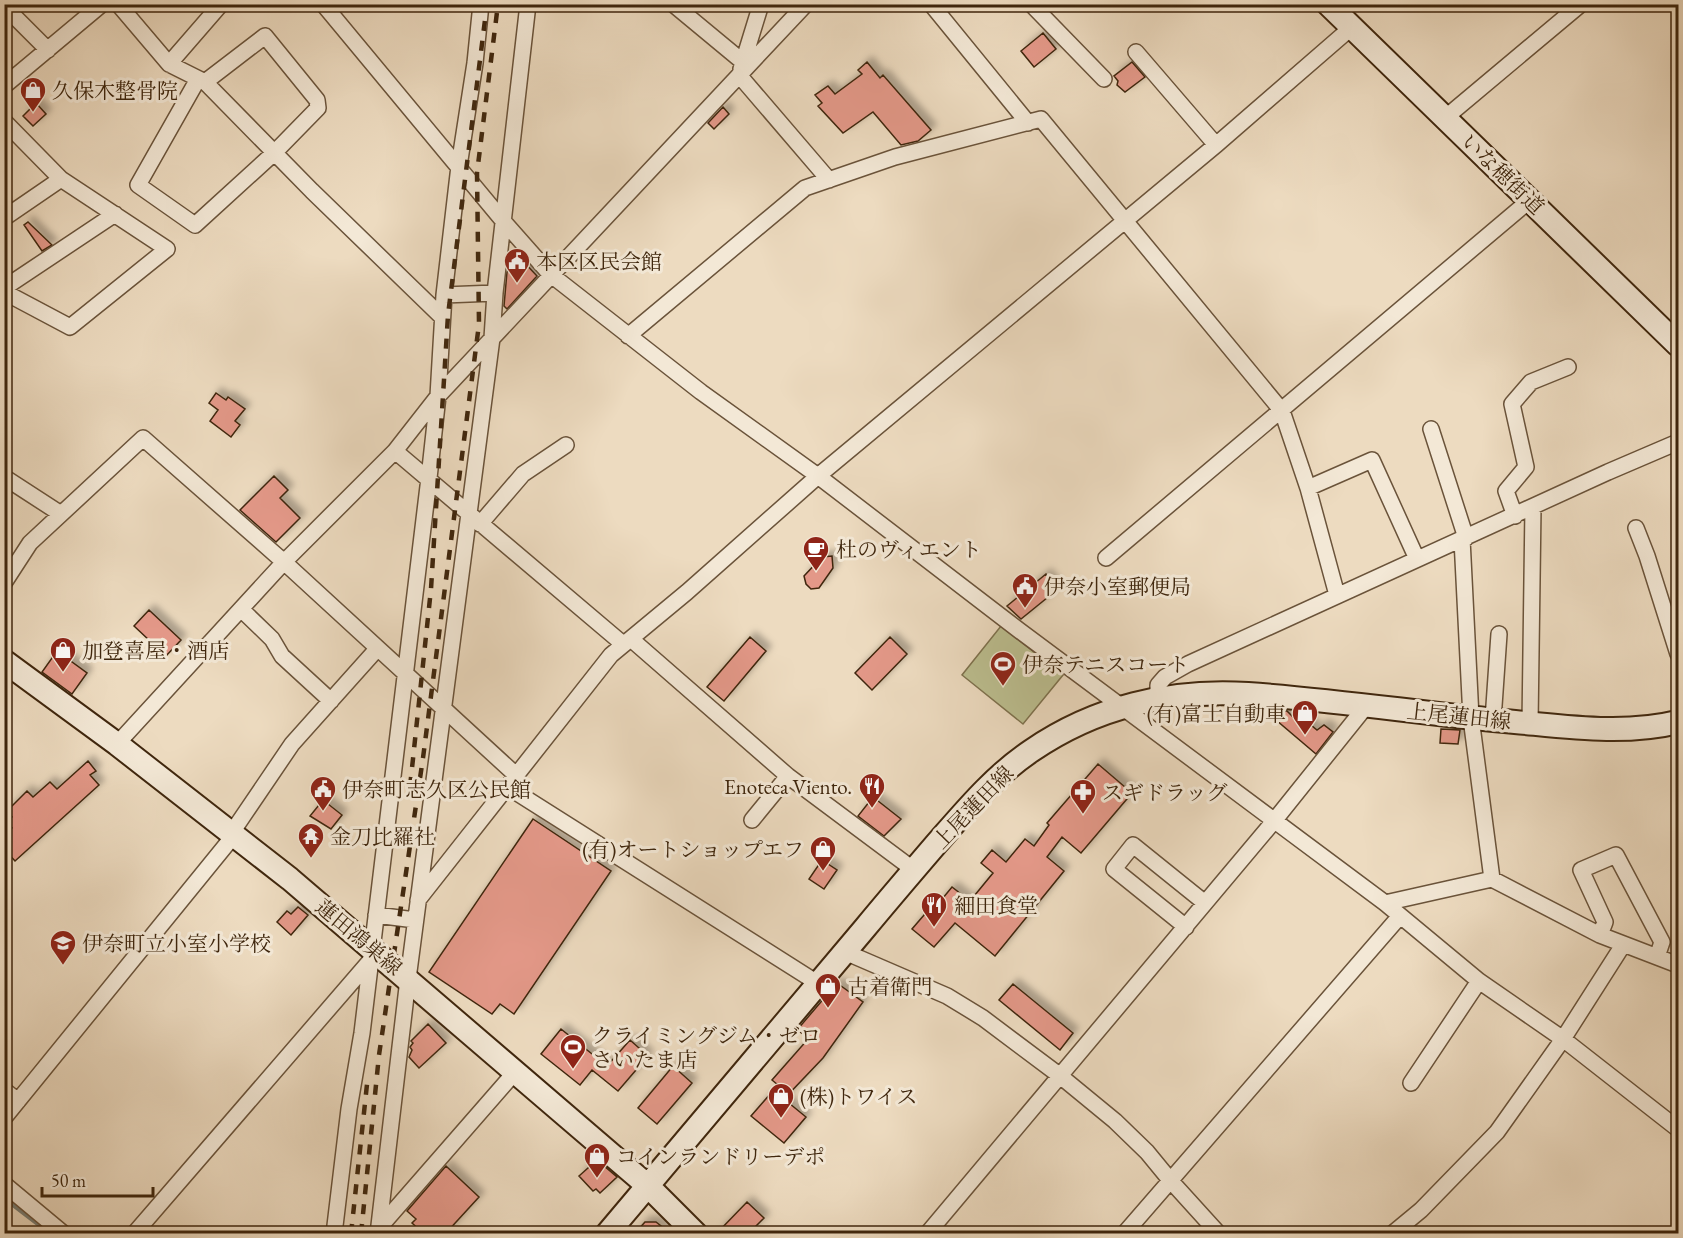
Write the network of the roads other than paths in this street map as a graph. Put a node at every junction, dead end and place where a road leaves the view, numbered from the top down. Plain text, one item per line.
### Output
1 (102, 4) edge
2 (118, 4) edge
3 (221, 4) edge
4 (323, 4) edge
5 (481, 4) edge
6 (528, 4) edge
7 (673, 4) edge
8 (806, 4) edge
9 (931, 4) edge
10 (1031, 4) edge
11 (1328, 4) edge
12 (1581, 4) edge
13 (4, 6) edge
14 (757, 7) edge
15 (1352, 27) junction
16 (48, 50) junction
17 (1136, 52) dead end
18 (169, 64) junction
19 (741, 69) junction
20 (1104, 78) dead end
21 (202, 81) junction
22 (4, 86) edge
23 (1445, 118) junction
24 (4, 121) edge
25 (1028, 123) junction
26 (1216, 145) junction
27 (274, 153) junction
28 (459, 166) junction
29 (61, 178) junction
30 (829, 180) junction
31 (1530, 200) junction
32 (115, 214) junction
33 (4, 218) edge
34 (1125, 221) junction
35 (504, 222) junction
36 (550, 274) junction
37 (4, 290) edge
38 (495, 293) junction
39 (444, 295) junction
40 (442, 317) junction
41 (628, 336) junction
42 (492, 338) junction
43 (1678, 345) edge
44 (1568, 367) dead end
45 (438, 396) junction
46 (1282, 411) junction
47 (1431, 429) dead end
48 (1678, 442) edge
49 (566, 445) dead end
50 (395, 451) junction
51 (818, 476) junction
52 (4, 477) edge
53 (429, 478) junction
54 (1308, 488) junction
55 (1533, 507) junction
56 (61, 514) junction
57 (1515, 516) junction
58 (475, 520) junction
59 (1636, 528) dead end
60 (1464, 539) junction
61 (1106, 558) dead end
62 (1417, 559) junction
63 (284, 562) junction
64 (4, 582) edge
65 (1337, 596) junction
66 (241, 609) junction
67 (1499, 634) dead end
68 (627, 642) junction
69 (377, 649) junction
70 (1678, 654) edge
71 (4, 662) edge
72 (405, 675) junction
73 (1158, 698) junction
74 (331, 701) junction
75 (1367, 705) junction
76 (1121, 707) junction
77 (442, 710) junction
78 (1482, 719) junction
79 (1678, 722) edge
80 (1530, 723) junction
81 (117, 744) junction
82 (788, 776) junction
83 (512, 782) junction
84 (752, 820) dead end
85 (1274, 821) junction
86 (235, 834) junction
87 (914, 870) junction
88 (1492, 879) junction
89 (418, 900) junction
90 (1205, 903) junction
91 (1385, 903) junction
92 (376, 915) junction
93 (1401, 916) junction
94 (416, 920) junction
95 (1186, 927) junction
96 (1600, 935) junction
97 (1623, 945) junction
98 (845, 952) junction
99 (371, 955) junction
100 (1657, 957) junction
101 (1678, 965) edge
102 (408, 979) junction
103 (1479, 981) junction
104 (819, 984) junction
105 (1563, 1039) junction
106 (516, 1071) junction
107 (1059, 1075) junction
108 (1411, 1083) dead end
109 (4, 1090) edge
110 (18, 1101) junction
111 (4, 1118) edge
112 (1678, 1129) edge
113 (1170, 1180) junction
114 (4, 1184) edge
115 (648, 1186) junction
116 (1133, 1230) edge
117 (379, 1231) edge
118 (64, 1233) edge
119 (134, 1233) edge
120 (334, 1233) edge
121 (607, 1233) edge
122 (696, 1233) edge
123 (927, 1233) edge
124 (1219, 1233) edge
125 (1392, 1233) edge

1 - 16 street
2 - 18 street
3 - 18 street
4 - 28 street
5 - 28 street
6 - 35 street
7 - 19 street
8 - 19 street
9 - 25 street
10 - 20 street
11 - 15 main road, いな穂街道
12 - 23 street
13 - 16 street
14 - 19 street
15 - 23 main road, いな穂街道
15 - 26 street
16 - 22 street
17 - 26 street
18 - 21 street
19 - 30 street
19 - 36 street
21 - 27 street
21 - 27 street
21 - 27 street
23 - 31 main road, いな穂街道
24 - 29 street
25 - 30 street
25 - 34 street
26 - 34 street
27 - 40 street
28 - 35 street
28 - 39 street
29 - 32 street
29 - 33 street
30 - 41 street
31 - 43 main road, いな穂街道
31 - 46 street
32 - 37 street
32 - 37 street
34 - 46 street
34 - 51 street
35 - 36 street
35 - 38 street
36 - 41 street
36 - 42 street
38 - 39 street
38 - 42 street
39 - 40 street
40 - 45 street
41 - 51 street
42 - 45 street
42 - 58 street
44 - 57 street
45 - 50 street
45 - 53 street
46 - 54 street
46 - 61 street
47 - 60 street
48 - 55 street
49 - 58 street
50 - 53 street
50 - 63 street
51 - 68 street
51 - 76 street
52 - 56 street
53 - 58 street
53 - 72 street
54 - 62 street
54 - 65 street
55 - 57 street
55 - 80 street
56 - 63 street
56 - 64 street
57 - 60 street
58 - 68 street
58 - 77 street
59 - 70 street
60 - 62 street
60 - 78 street
62 - 65 street
63 - 66 street
63 - 69 street
65 - 73 street
66 - 74 street
66 - 81 street
67 - 78 street
68 - 82 street
68 - 83 street
69 - 72 street
69 - 74 street
71 - 81 main road, 蓮田鴻巣線
72 - 77 street
72 - 92 street
73 - 75 main road, 上尾蓮田線
73 - 76 main road, 上尾蓮田線
74 - 86 street
75 - 78 main road, 上尾蓮田線
75 - 85 street
76 - 85 street
76 - 87 main road, 上尾蓮田線
77 - 83 street
77 - 89 street
78 - 80 main road, 上尾蓮田線
78 - 88 street
79 - 80 main road, 上尾蓮田線
81 - 86 main road, 蓮田鴻巣線
82 - 84 street
82 - 87 street
83 - 89 street
83 - 104 street
85 - 90 street
85 - 91 street
86 - 99 main road, 蓮田鴻巣線
86 - 110 street
87 - 98 main road, 上尾蓮田線
88 - 91 street
88 - 96 street
89 - 94 street
90 - 95 street
90 - 95 street
91 - 93 street
92 - 94 street
92 - 99 street
93 - 103 street
93 - 113 street
94 - 102 street
95 - 107 street
96 - 97 street
96 - 100 street
97 - 100 street
97 - 105 street
98 - 104 main road, 上尾蓮田線
98 - 107 street
99 - 102 main road, 蓮田鴻巣線
99 - 119 street
99 - 120 street
100 - 101 street
102 - 106 main road, 蓮田鴻巣線
102 - 117 street
103 - 105 street
103 - 108 street
104 - 115 main road, 上尾蓮田線
105 - 112 street
105 - 125 street
106 - 115 main road, 蓮田鴻巣線
106 - 117 street
107 - 113 street
107 - 123 street
109 - 110 street
110 - 111 street
113 - 116 street
113 - 124 street
114 - 118 street
115 - 121 main road, 上尾蓮田線
115 - 122 main road, 蓮田鴻巣線

